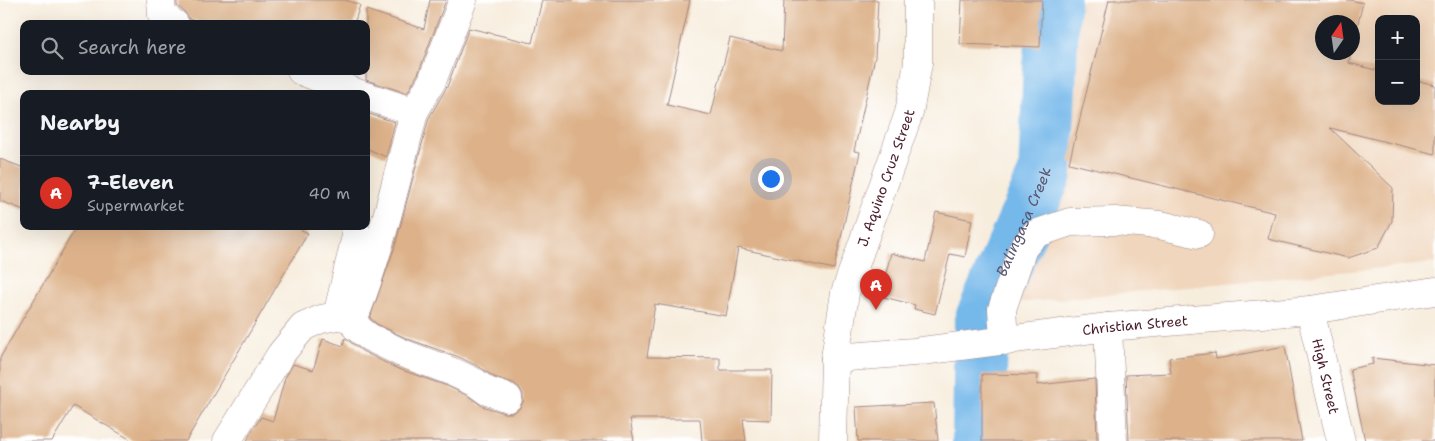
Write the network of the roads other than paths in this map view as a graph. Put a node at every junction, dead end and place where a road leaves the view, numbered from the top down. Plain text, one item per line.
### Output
1 (161, 0) edge
2 (463, 0) edge
3 (918, 0) edge
4 (169, 20) edge
5 (310, 75) edge
6 (350, 90) edge
7 (370, 97) edge
8 (414, 112) junction
9 (355, 230) edge
10 (1200, 234) dead end
11 (1435, 291) edge
12 (1310, 310) junction
13 (346, 317) junction
14 (1108, 327) junction
15 (1002, 342) junction
16 (835, 358) junction
17 (508, 398) dead end
18 (227, 441) edge
19 (833, 441) edge
20 (1113, 441) edge
21 (1341, 441) edge

1 - 4 street
2 - 8 street
3 - 16 street, J. Aquino Cruz Street
5 - 6 street
7 - 8 street
8 - 13 street
9 - 13 street
10 - 15 street
11 - 12 street, Christian Street
12 - 14 street, Christian Street
12 - 21 street, High Street
13 - 17 street
13 - 18 street
14 - 15 street, Christian Street
14 - 20 street
15 - 16 street, Christian Street
16 - 19 street, J. Aquino Cruz Street

